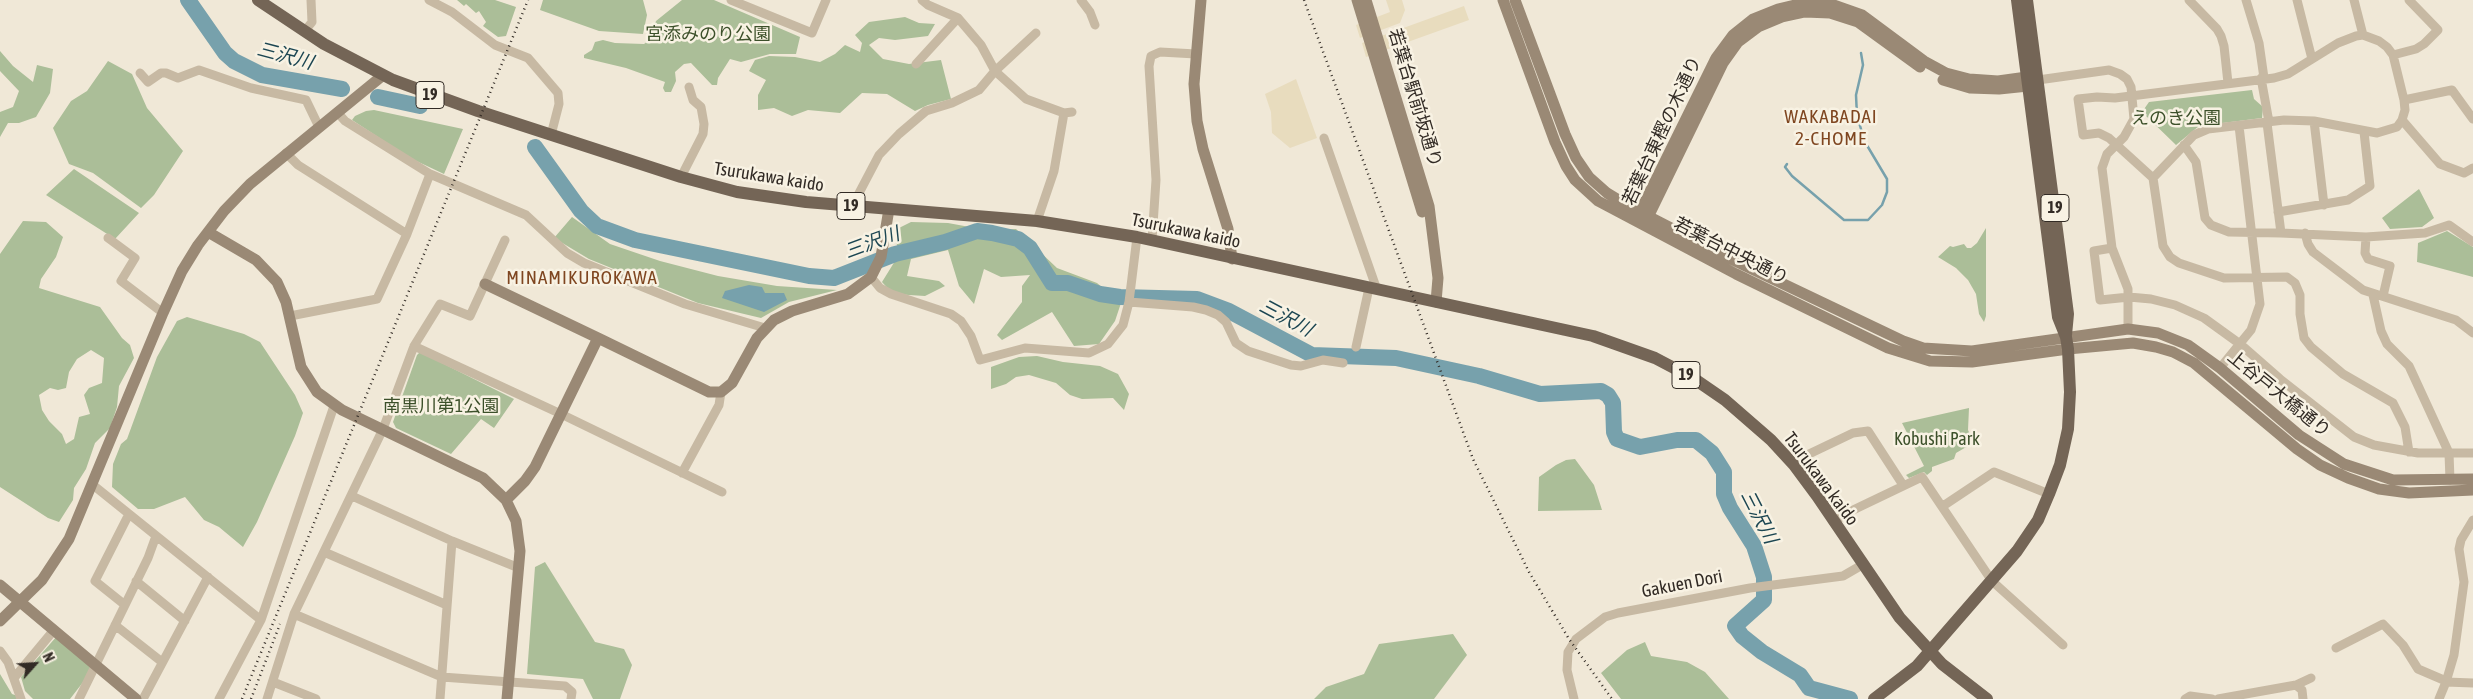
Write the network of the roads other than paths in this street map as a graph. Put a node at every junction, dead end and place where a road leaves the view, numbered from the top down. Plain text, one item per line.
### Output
1 (258, 0) edge
2 (311, 0) edge
3 (429, 0) edge
4 (731, 0) edge
5 (826, 0) edge
6 (922, 0) edge
7 (1081, 0) edge
8 (1201, 0) edge
9 (1357, 0) edge
10 (1366, 0) edge
11 (1503, 0) edge
12 (1516, 0) edge
13 (2017, 0) edge
14 (2027, 0) edge
15 (2246, 0) edge
16 (2297, 0) edge
17 (2354, 0) edge
18 (2409, 0) edge
19 (2191, 1) edge
20 (958, 18) junction
21 (1095, 25) dead end
22 (304, 32) junction
23 (1036, 33) dead end
24 (2363, 35) junction
25 (1196, 54) junction
26 (2393, 55) junction
27 (2312, 58) junction
28 (916, 64) dead end
29 (995, 71) junction
30 (140, 73) dead end
31 (382, 76) junction
32 (2262, 78) junction
33 (2031, 81) junction
34 (2228, 83) junction
35 (688, 87) dead end
36 (2132, 96) junction
37 (2404, 100) junction
38 (337, 112) junction
39 (2473, 119) edge
40 (2402, 120) junction
41 (2314, 121) junction
42 (2268, 122) junction
43 (2239, 126) junction
44 (319, 127) junction
45 (2364, 132) junction
46 (551, 135) junction
47 (1324, 138) dead end
48 (2117, 144) junction
49 (2184, 145) junction
50 (286, 153) junction
51 (2473, 168) edge
52 (430, 174) junction
53 (680, 177) junction
54 (2153, 178) junction
55 (2324, 205) junction
56 (858, 206) junction
57 (889, 209) junction
58 (2278, 212) junction
59 (1644, 214) junction
60 (1037, 222) junction
61 (1639, 224) junction
62 (208, 232) junction
63 (1431, 232) junction
64 (2281, 233) junction
65 (2305, 233) junction
66 (407, 234) junction
67 (2252, 234) junction
68 (1137, 237) junction
69 (2366, 237) junction
70 (108, 238) dead end
71 (505, 240) dead end
72 (1152, 240) junction
73 (2473, 242) edge
74 (2112, 248) junction
75 (1232, 259) junction
76 (872, 275) junction
77 (2258, 278) junction
78 (485, 284) junction
79 (1373, 289) junction
80 (2373, 295) junction
81 (2129, 296) junction
82 (2383, 296) junction
83 (1129, 302) junction
84 (1436, 302) junction
85 (163, 313) junction
86 (290, 316) junction
87 (765, 328) junction
88 (2128, 329) junction
89 (2473, 333) edge
90 (598, 338) junction
91 (2067, 343) junction
92 (2240, 344) junction
93 (414, 346) junction
94 (1356, 347) dead end
95 (1343, 362) dead end
96 (2220, 368) junction
97 (721, 392) junction
98 (338, 408) junction
99 (562, 414) junction
100 (381, 428) junction
101 (2409, 452) junction
102 (2449, 453) junction
103 (2473, 453) edge
104 (1794, 465) junction
105 (682, 473) junction
106 (2473, 478) edge
107 (2450, 480) junction
108 (92, 485) junction
109 (1903, 485) junction
110 (2473, 490) edge
111 (722, 492) dead end
112 (2049, 494) junction
113 (352, 496) junction
114 (506, 500) junction
115 (1944, 506) junction
116 (128, 514) junction
117 (2473, 520) edge
118 (1833, 522) junction
119 (156, 536) junction
120 (452, 541) junction
121 (324, 552) junction
122 (1862, 565) junction
123 (519, 568) junction
124 (208, 577) junction
125 (136, 581) junction
126 (1992, 581) junction
127 (0, 585) edge
128 (20, 603) junction
129 (124, 605) junction
130 (447, 605) junction
131 (294, 614) junction
132 (261, 620) junction
133 (0, 621) edge
134 (185, 621) junction
135 (115, 625) junction
136 (54, 630) junction
137 (2063, 645) dead end
138 (2336, 648) dead end
139 (0, 651) edge
140 (1929, 653) junction
141 (162, 662) junction
142 (95, 665) junction
143 (14, 678) junction
144 (442, 678) junction
145 (2311, 678) dead end
146 (2446, 681) junction
147 (272, 682) junction
148 (508, 683) junction
149 (2473, 683) edge
150 (2296, 685) junction
151 (1875, 698) edge
152 (21, 699) edge
153 (79, 699) edge
154 (136, 699) edge
155 (143, 699) edge
156 (219, 699) edge
157 (267, 699) edge
158 (316, 699) edge
159 (440, 699) edge
160 (507, 699) edge
161 (571, 699) edge
162 (1574, 699) edge
163 (1987, 699) edge
164 (2185, 699) edge
165 (2212, 699) edge
166 (2218, 699) edge
167 (2303, 699) edge
168 (2440, 699) edge

1 - 22 main road, Tsurukawa kaido / 19
2 - 22 street
3 - 46 street
4 - 5 street
6 - 20 street
7 - 21 street
8 - 25 street
9 - 63 street, 若葉台駅前坂通り
10 - 63 street, 若葉台駅前坂通り
11 - 61 street, 若葉台中央通り
12 - 59 street, 若葉台中央通り
13 - 33 main road, 19
14 - 33 main road, 19
15 - 32 street
16 - 27 street
17 - 24 street
18 - 26 street
19 - 34 street
20 - 28 street
20 - 29 street
22 - 31 main road, Tsurukawa kaido / 19
23 - 29 street
24 - 26 street
24 - 27 street
25 - 72 street
25 - 75 street
26 - 37 street
27 - 32 street
29 - 56 street
29 - 60 street
30 - 44 street
31 - 38 street
31 - 46 main road, Tsurukawa kaido / 19
32 - 34 street
32 - 42 street
33 - 36 street
33 - 59 street, 若葉台東樫の木通り
33 - 91 main road, 19
34 - 36 street
35 - 53 street
36 - 48 street
36 - 48 street
37 - 39 street
37 - 40 street
38 - 44 street
38 - 52 street
40 - 45 street
40 - 51 street
41 - 42 street
41 - 45 street
41 - 55 street
42 - 43 street
42 - 58 street
43 - 49 street
43 - 67 street
44 - 50 street
45 - 55 street
46 - 53 main road, Tsurukawa kaido / 19
47 - 79 street
48 - 54 street
48 - 74 street
49 - 54 street
49 - 67 street
50 - 62 street
50 - 66 street
52 - 66 street
52 - 87 street
53 - 56 main road, Tsurukawa kaido / 19
54 - 77 street
55 - 58 street
56 - 57 main road, Tsurukawa kaido / 19
57 - 60 main road, Tsurukawa kaido / 19
57 - 76 street
58 - 64 street
59 - 61 street, 若葉台東樫の木通り
59 - 91 street, 若葉台中央通り
60 - 68 main road, Tsurukawa kaido / 19
61 - 91 street, 若葉台中央通り
62 - 85 street
62 - 86 street
63 - 84 street
64 - 65 street
64 - 67 street
65 - 69 street
65 - 80 street
66 - 86 street
67 - 77 street
68 - 72 main road, Tsurukawa kaido / 19
68 - 83 street
69 - 73 street
69 - 82 street
70 - 85 street
71 - 78 street
72 - 75 main road, Tsurukawa kaido / 19
74 - 81 street
74 - 81 street
75 - 79 main road, Tsurukawa kaido / 19
76 - 83 street
76 - 87 street
77 - 92 street
77 - 101 street
78 - 90 street
78 - 93 street
79 - 84 main road, Tsurukawa kaido / 19
79 - 94 street
80 - 82 street
80 - 102 street
81 - 88 street
81 - 92 street
82 - 89 street
83 - 95 street
84 - 104 main road, Tsurukawa kaido / 19
85 - 108 street
86 - 98 street
87 - 97 street
88 - 91 street, 上谷戸大橋通り
88 - 96 street, 上谷戸大橋通り
90 - 97 street
90 - 99 street
91 - 110 street, 上谷戸大橋通り
91 - 112 main road, 19
92 - 96 street
92 - 101 street
93 - 99 street
93 - 100 street
96 - 107 street, 上谷戸大橋通り
97 - 105 street
98 - 100 street
98 - 132 street
99 - 105 street
99 - 114 street
100 - 113 street
100 - 114 street
101 - 102 street
102 - 103 street
102 - 107 street
104 - 109 street
104 - 118 main road, Tsurukawa kaido / 19
105 - 111 street
106 - 107 street, 上谷戸大橋通り
108 - 116 street
108 - 128 street
109 - 115 street
109 - 118 street
112 - 115 street
112 - 126 main road, 19
113 - 120 street
113 - 121 street
114 - 123 street
115 - 126 street
116 - 119 street
116 - 129 street
117 - 146 street
118 - 122 main road, Tsurukawa kaido / 19
119 - 124 street
119 - 125 street
120 - 123 street
120 - 130 street
121 - 130 street
121 - 131 street
122 - 140 main road, Tsurukawa kaido / 19
122 - 162 street, Gakuen Dori
123 - 148 street
124 - 132 street
124 - 134 street
125 - 129 street
125 - 134 street
126 - 137 street
126 - 140 main road, 19
127 - 128 street
128 - 133 street
128 - 136 street
129 - 135 street
130 - 144 street
131 - 144 street
131 - 147 street
132 - 156 street
134 - 141 street
135 - 141 street
135 - 142 street
136 - 142 street
136 - 143 street
138 - 146 street
139 - 143 street
140 - 151 main road, 19
140 - 163 main road, Tsurukawa kaido / 19
141 - 155 street
142 - 153 street
142 - 154 street
143 - 152 street
144 - 148 street
144 - 159 street
145 - 150 street
146 - 149 street
146 - 168 street
147 - 157 street
147 - 158 street
148 - 160 street
148 - 161 street
150 - 166 street
150 - 167 street
164 - 165 street

